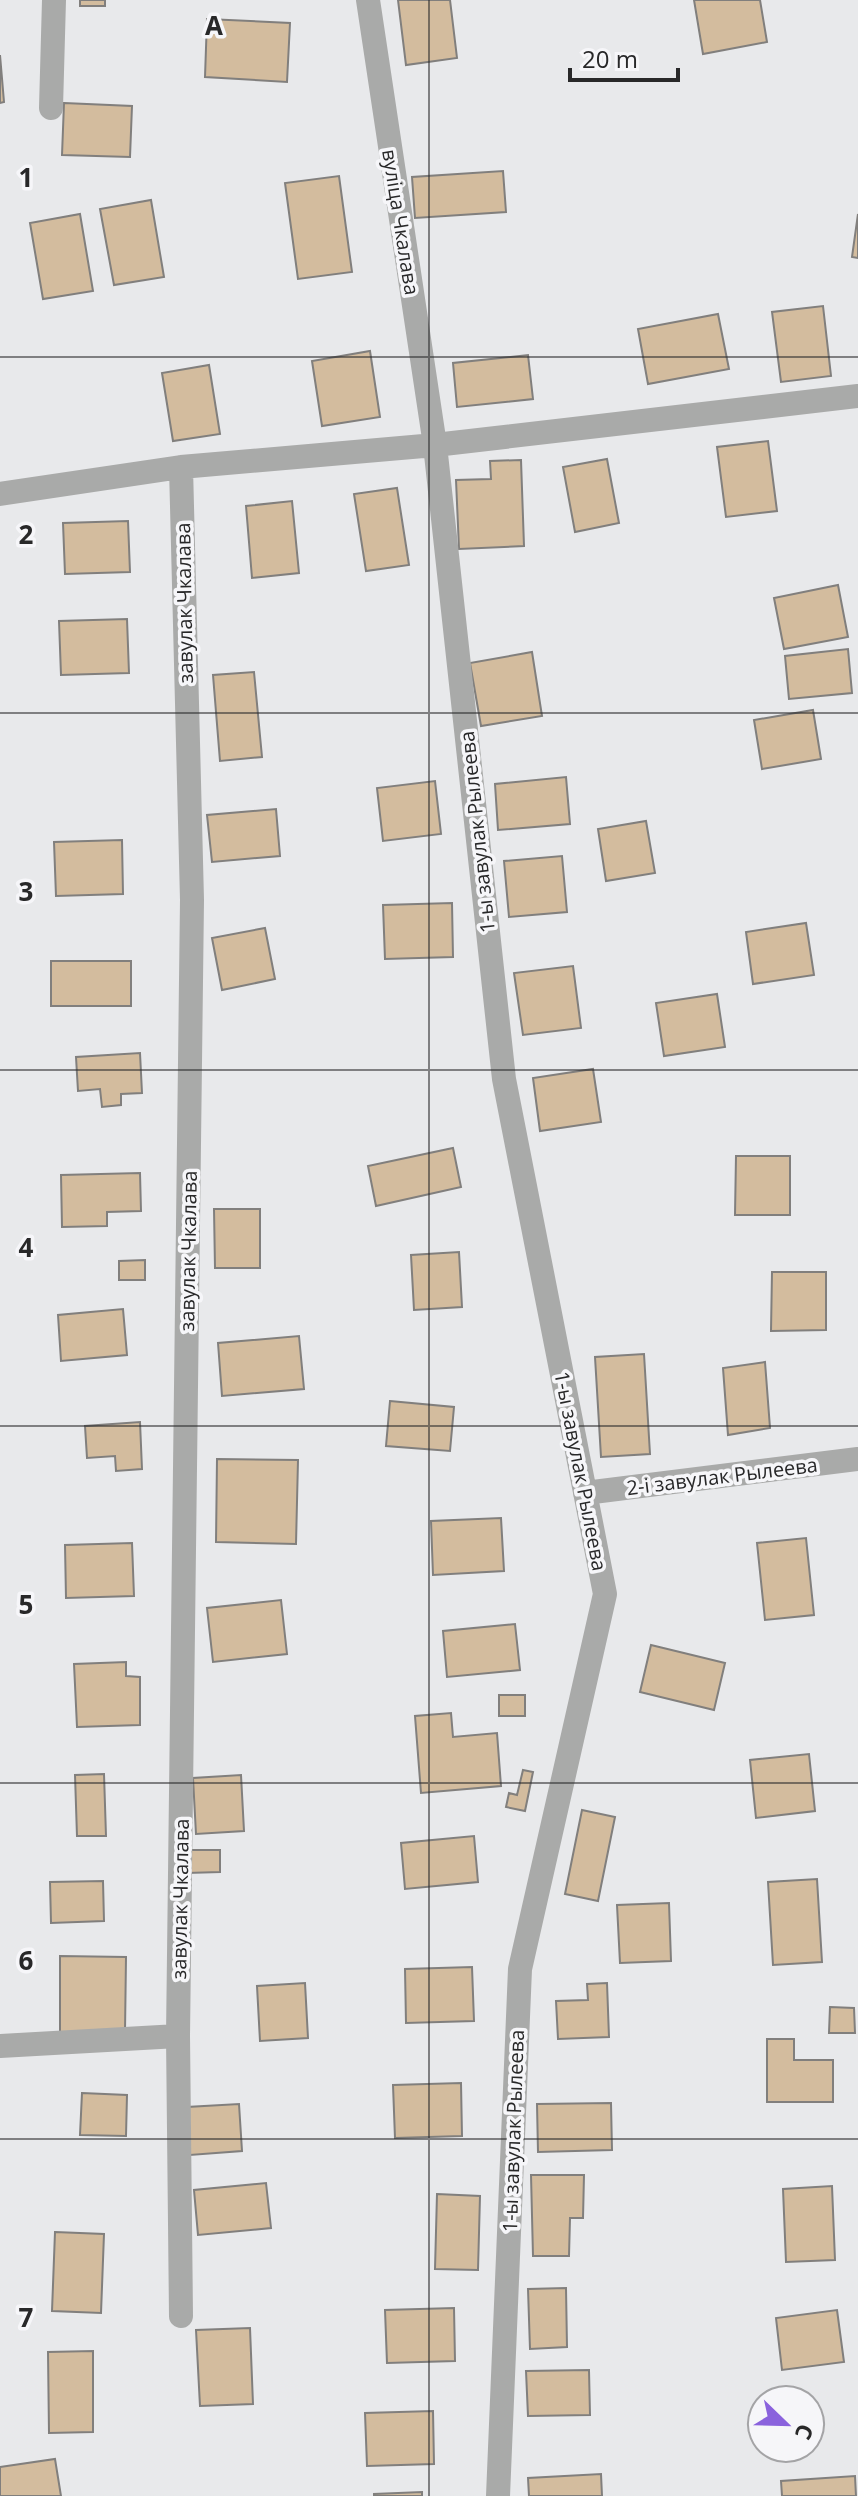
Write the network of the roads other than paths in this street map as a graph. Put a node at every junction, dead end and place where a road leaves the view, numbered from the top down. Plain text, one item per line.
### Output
1 (54, 0) edge
2 (368, 0) edge
3 (51, 108) dead end
4 (858, 396) edge
5 (435, 445) junction
6 (181, 467) junction
7 (0, 494) edge
8 (858, 1459) edge
9 (585, 1493) junction
10 (178, 2036) junction
11 (0, 2046) edge
12 (181, 2316) dead end
13 (498, 2496) edge

1 - 3 street
2 - 5 street, вуліца Чкалава
4 - 5 street
5 - 6 street
5 - 9 street, 1-ы завулак Рылеева
6 - 7 street
6 - 10 street, завулак Чкалава
8 - 9 street, 2-і завулак Рылеева
9 - 13 street, 1-ы завулак Рылеева
10 - 11 street
10 - 12 street, завулак Чкалава

